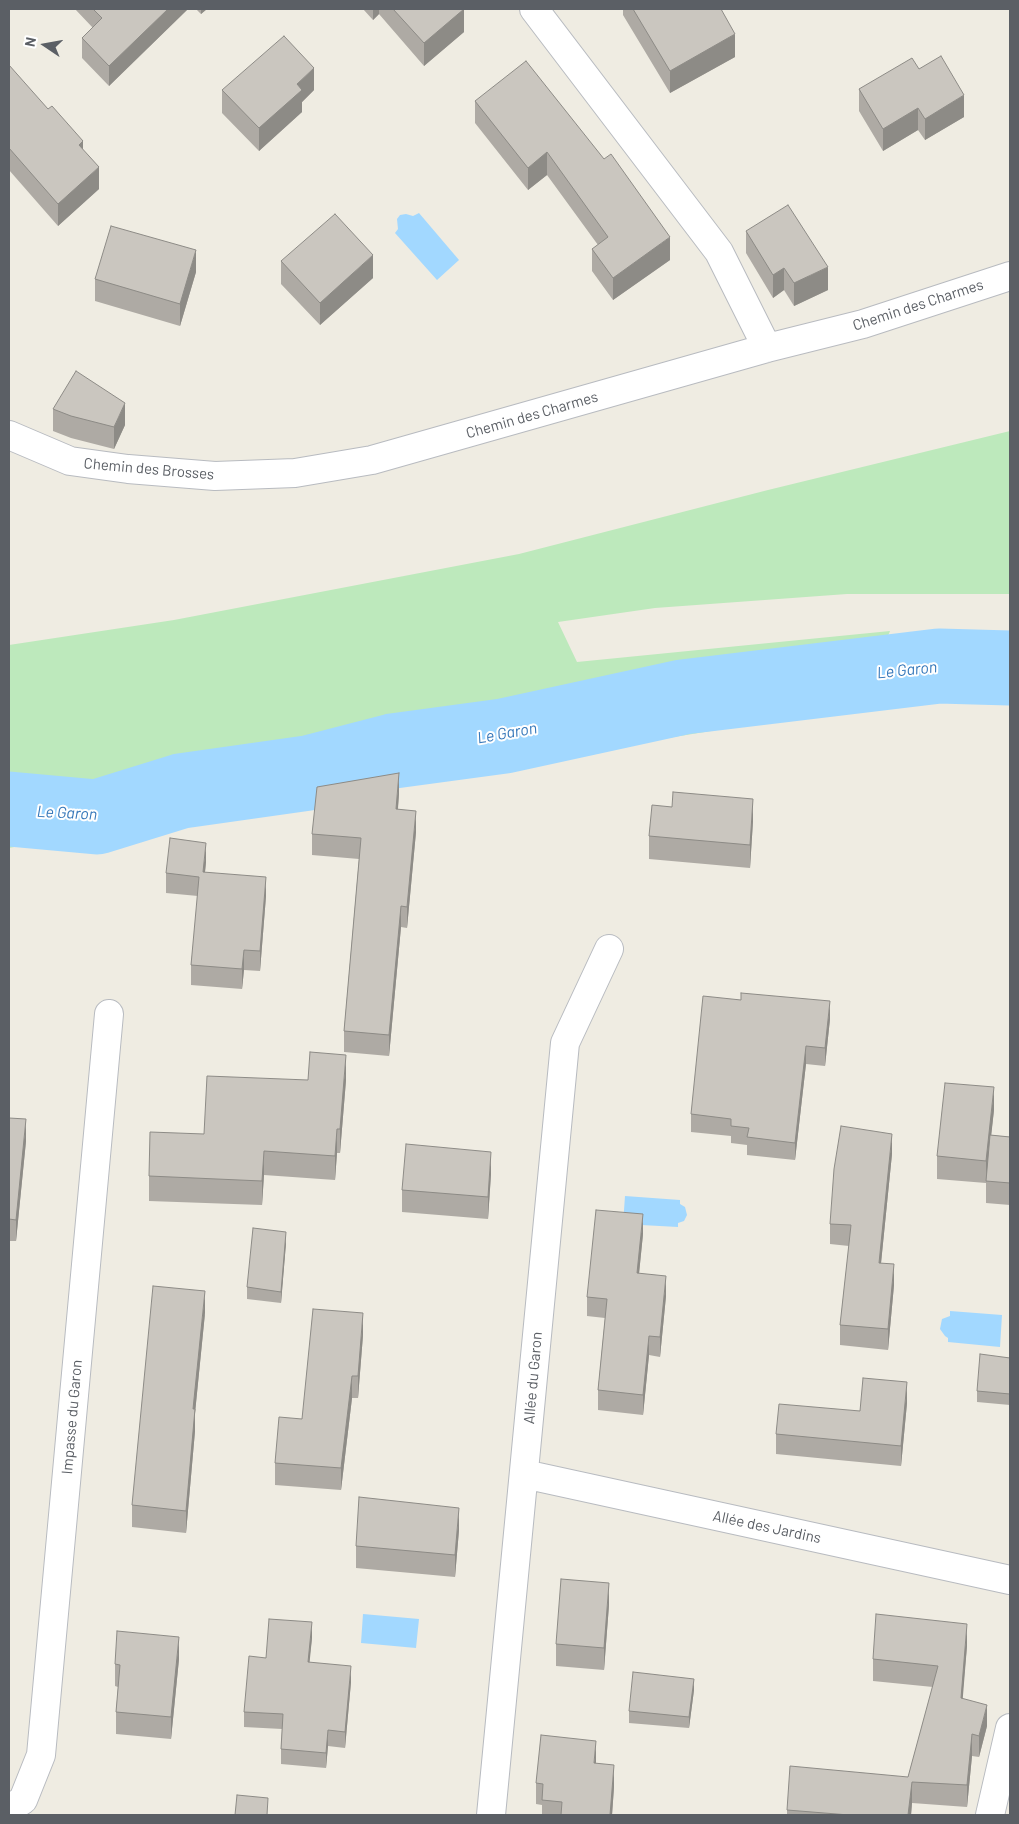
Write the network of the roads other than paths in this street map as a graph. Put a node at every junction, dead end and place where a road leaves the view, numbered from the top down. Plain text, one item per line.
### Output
1 (534, 9) edge
2 (1010, 276) edge
3 (767, 348) junction
4 (9, 435) edge
5 (295, 473) joint
6 (609, 949) dead end
7 (109, 1014) dead end
8 (524, 1474) junction
9 (1010, 1580) edge
10 (1010, 1728) edge
11 (9, 1809) edge
12 (491, 1815) edge
13 (990, 1815) edge

1 - 3 street
2 - 3 street, Chemin des Charmes
3 - 5 street, Chemin des Charmes
4 - 5 street, Chemin des Brosses
6 - 8 street, Allée du Garon
7 - 11 street, Impasse du Garon
8 - 9 street, Allée des Jardins
8 - 12 street, Allée du Garon
10 - 13 street

